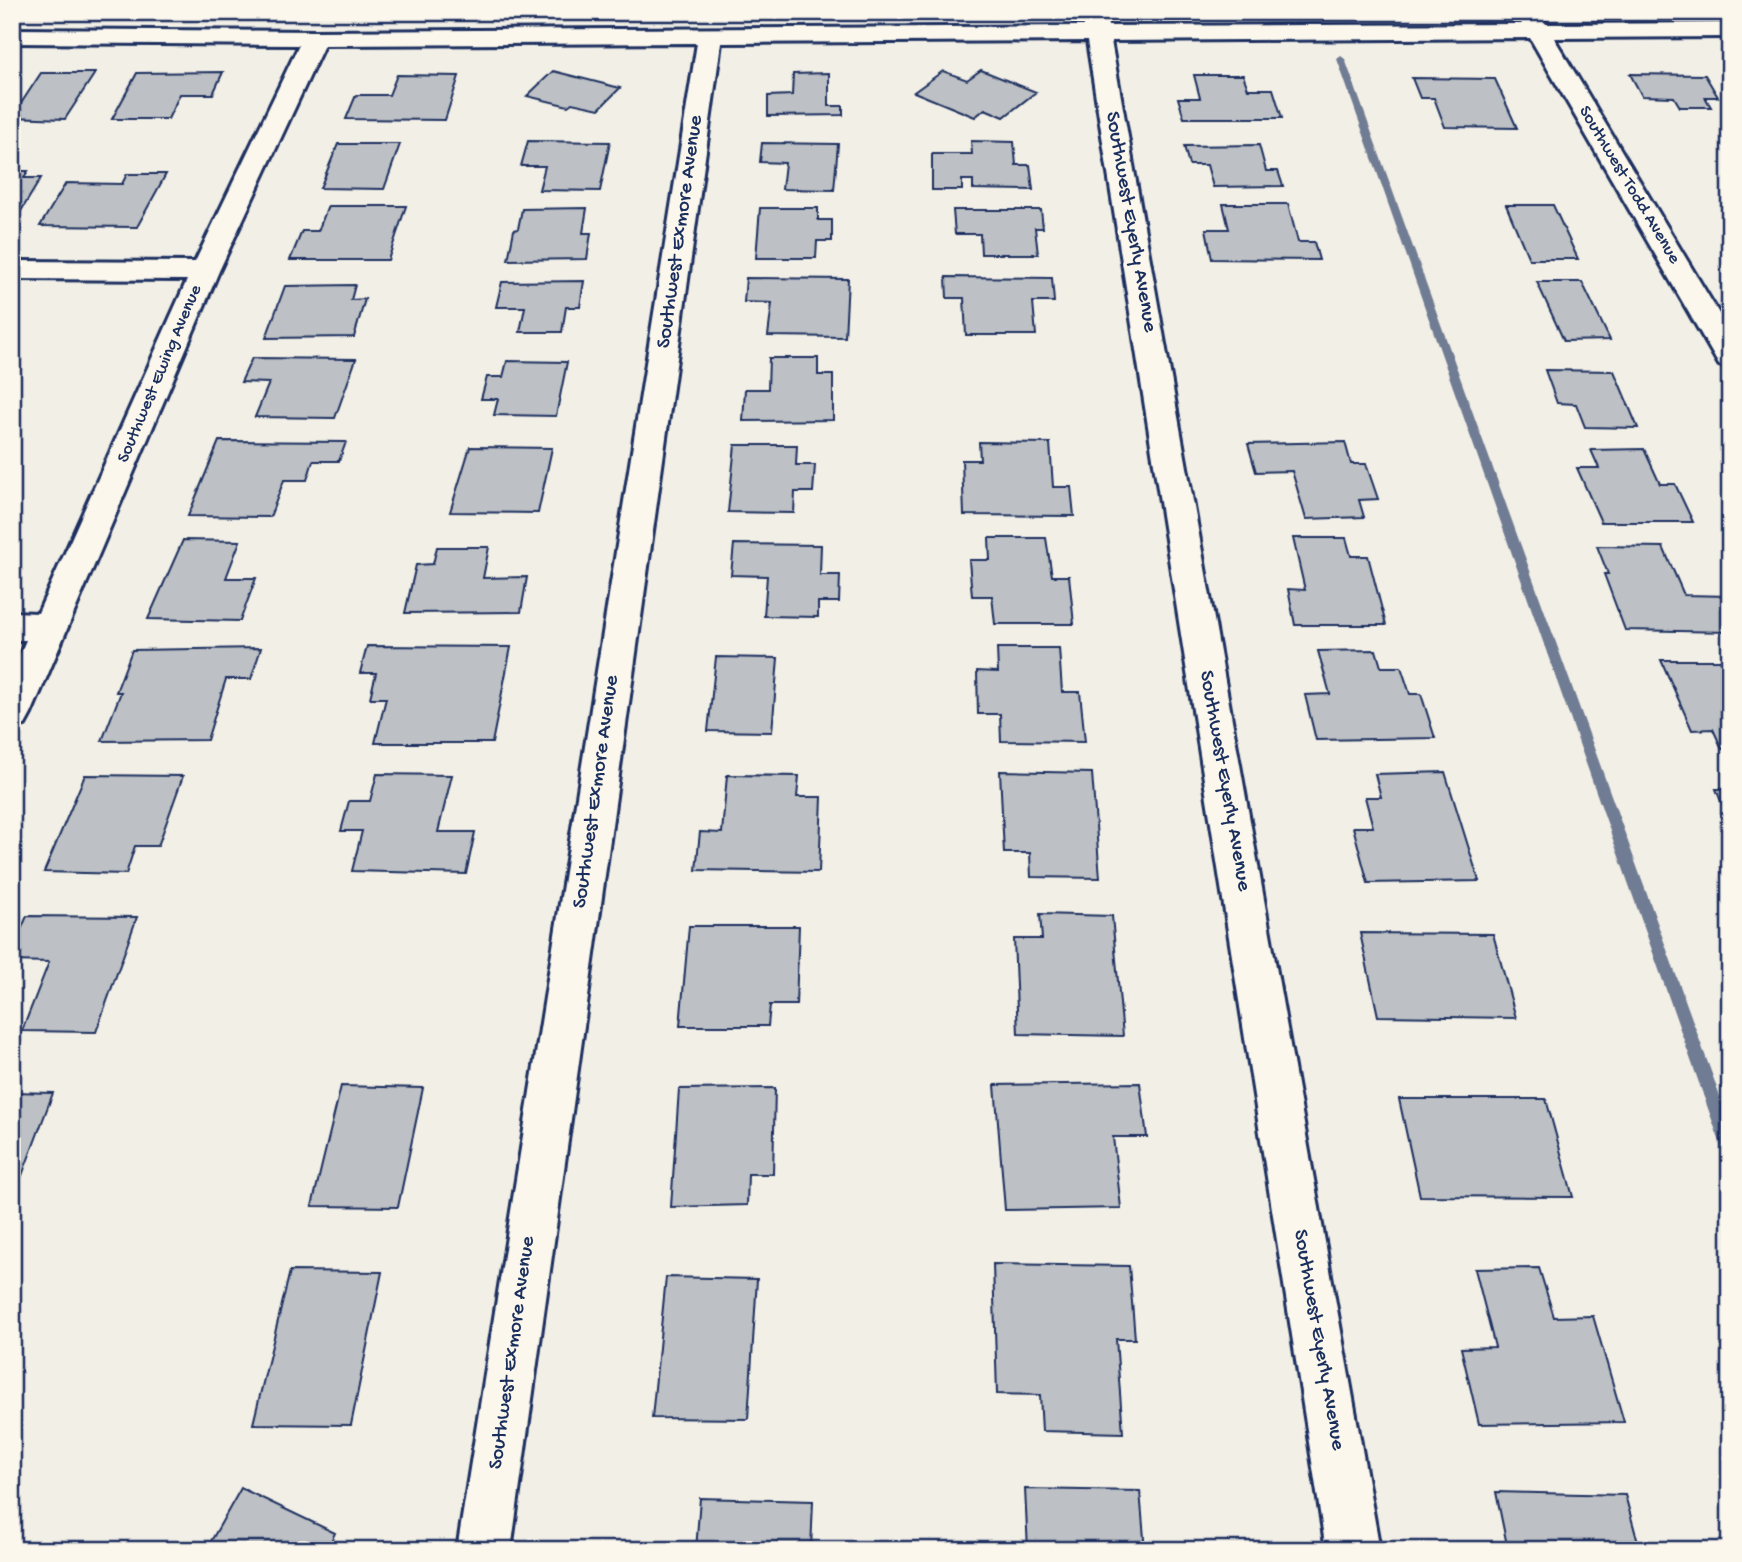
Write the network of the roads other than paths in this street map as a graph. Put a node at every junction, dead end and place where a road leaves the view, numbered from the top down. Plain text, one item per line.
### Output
1 (1532, 21) edge
2 (1096, 22) edge
3 (1730, 30) edge
4 (710, 35) junction
5 (12, 36) edge
6 (315, 38) junction
7 (12, 270) edge
8 (205, 271) junction
9 (1720, 322) edge
10 (1730, 358) edge
11 (12, 626) edge
12 (52, 627) junction
13 (12, 714) edge
14 (484, 1550) edge
15 (1353, 1550) edge

1 - 2 street
1 - 3 street
1 - 9 street, Southwest Todd Avenue
2 - 4 street
2 - 15 street, Southwest Eyerly Avenue
4 - 6 street
4 - 14 street, Southwest Exmore Avenue
5 - 6 street
6 - 8 street, Southwest Ewing Avenue
7 - 8 street
8 - 12 street, Southwest Ewing Avenue
9 - 10 street, Southwest Todd Avenue
11 - 12 street
12 - 13 street, Southwest Ewing Avenue

